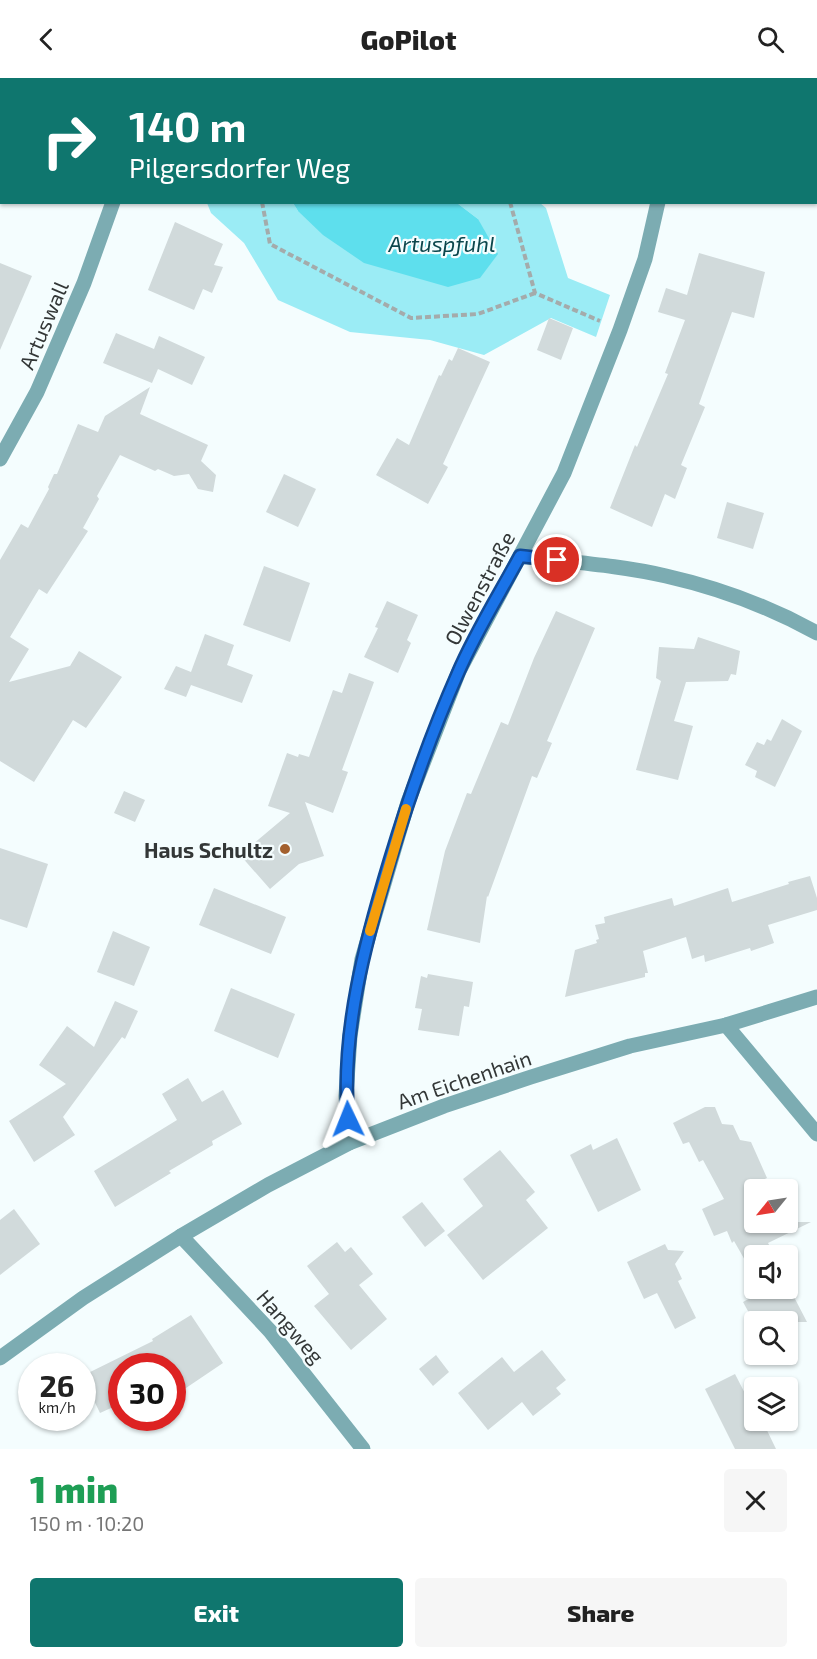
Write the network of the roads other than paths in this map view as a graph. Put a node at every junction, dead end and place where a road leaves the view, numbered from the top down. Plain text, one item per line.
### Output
1 (112, 204) edge
2 (658, 204) edge
3 (0, 459) edge
4 (520, 556) junction
5 (817, 633) edge
6 (817, 997) edge
7 (726, 1025) junction
8 (817, 1134) edge
9 (350, 1143) junction
10 (181, 1236) junction
11 (0, 1358) edge
12 (363, 1449) edge

1 - 3 street, Artuswall
2 - 4 street, Olwenstraße
4 - 5 street
4 - 9 street, Olwenstraße
6 - 7 street, Am Eichenhain
7 - 8 street
7 - 9 street, Am Eichenhain
9 - 10 street, Am Eichenhain
10 - 11 street, Am Eichenhain
10 - 12 street, Hangweg

